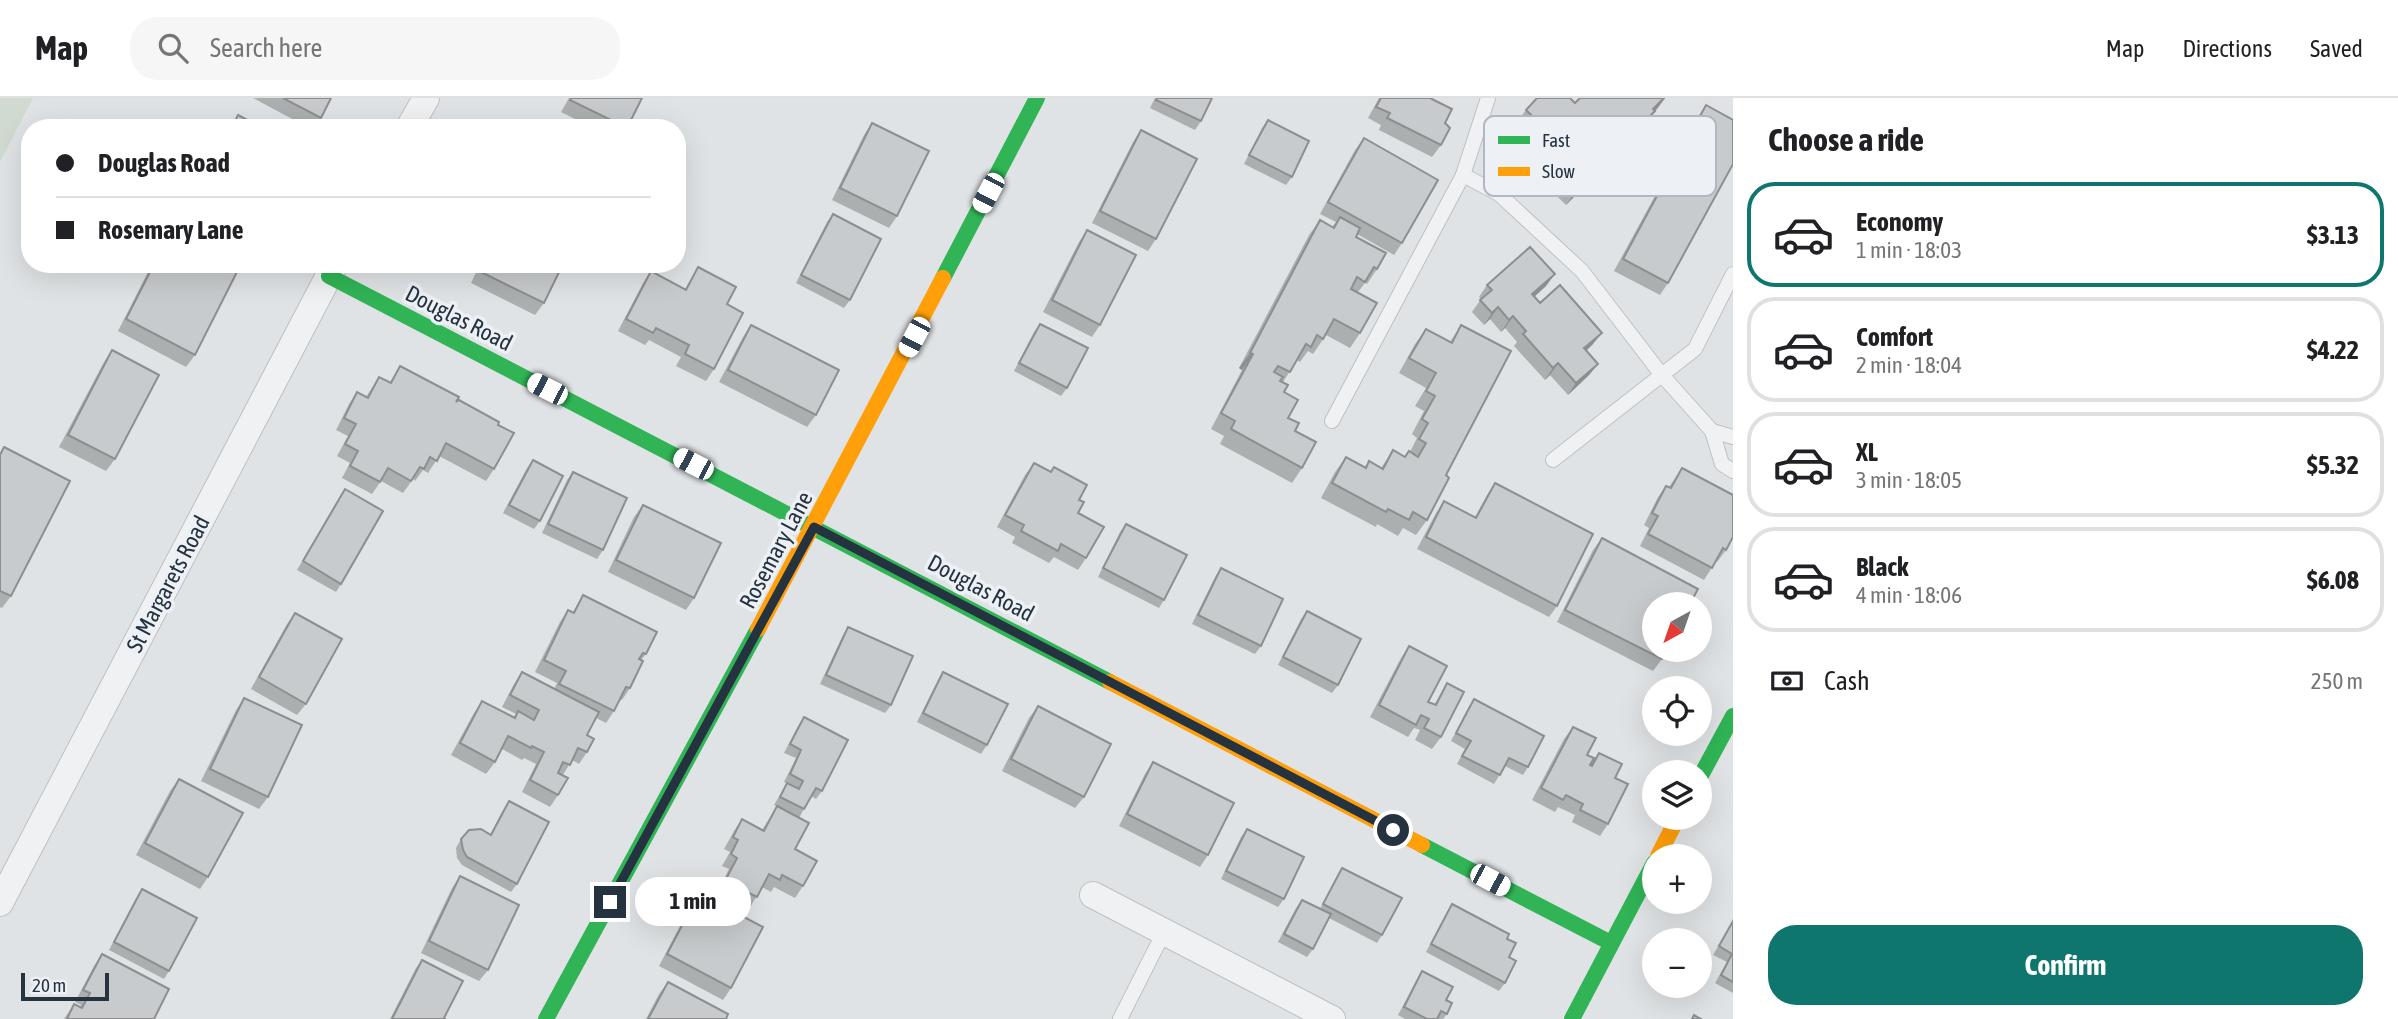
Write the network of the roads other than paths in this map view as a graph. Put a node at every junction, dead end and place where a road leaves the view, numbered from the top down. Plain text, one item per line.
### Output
1 (426, 98) edge
2 (1037, 98) edge
3 (1488, 98) edge
4 (415, 119) edge
5 (1463, 174) junction
6 (1484, 186) edge
7 (1501, 196) edge
8 (330, 273) edge
9 (338, 273) edge
10 (1733, 274) edge
11 (1661, 374) junction
12 (1332, 421) dead end
13 (1712, 431) junction
14 (1733, 437) edge
15 (1553, 460) dead end
16 (1733, 471) edge
17 (814, 527) junction
18 (1733, 716) edge
19 (1709, 760) edge
20 (1642, 885) edge
21 (1093, 895) dead end
22 (0, 903) edge
23 (1164, 932) junction
24 (1611, 943) junction
25 (546, 1019) edge
26 (1120, 1019) edge
27 (1332, 1019) edge
28 (1572, 1019) edge

1 - 4 street
2 - 17 street, Rosemary Lane
3 - 5 lane
5 - 6 lane
5 - 12 lane
7 - 11 lane
8 - 22 street, St Margarets Road
9 - 17 street, Douglas Road
10 - 11 lane
11 - 13 lane
11 - 15 lane
13 - 14 lane
13 - 16 lane
17 - 24 street, Douglas Road
17 - 25 street, Rosemary Lane
18 - 19 street
20 - 24 street
21 - 23 street
23 - 26 lane
23 - 27 street
24 - 28 street

